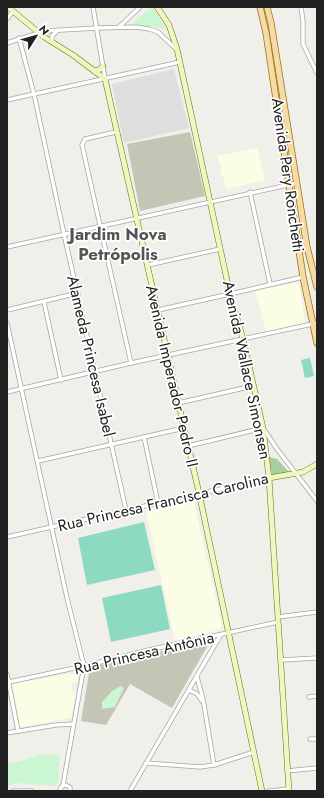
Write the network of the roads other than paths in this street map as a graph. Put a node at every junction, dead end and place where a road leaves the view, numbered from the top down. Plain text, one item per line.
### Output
1 (93, 7) edge
2 (140, 7) edge
3 (158, 7) edge
4 (260, 7) edge
5 (267, 7) edge
6 (301, 7) edge
7 (10, 9) edge
8 (7, 20) edge
9 (119, 27) junction
10 (97, 28) junction
11 (57, 31) junction
12 (38, 32) junction
13 (19, 38) junction
14 (52, 42) junction
15 (7, 43) edge
16 (177, 49) junction
17 (180, 62) junction
18 (103, 66) junction
19 (94, 72) junction
20 (317, 73) edge
21 (105, 79) junction
22 (34, 94) junction
23 (7, 100) edge
24 (116, 132) junction
25 (297, 182) junction
26 (290, 184) junction
27 (250, 192) junction
28 (210, 201) junction
29 (137, 218) junction
30 (100, 226) junction
31 (64, 234) junction
32 (7, 247) edge
33 (220, 249) junction
34 (148, 265) junction
35 (303, 277) junction
36 (270, 284) junction
37 (317, 287) edge
38 (78, 293) junction
39 (230, 294) junction
40 (44, 302) junction
41 (7, 310) edge
42 (158, 310) junction
43 (7, 323) edge
44 (315, 324) edge
45 (243, 339) junction
46 (317, 343) edge
47 (168, 356) junction
48 (131, 363) junction
49 (95, 372) junction
50 (61, 380) junction
51 (253, 386) junction
52 (22, 388) junction
53 (7, 392) edge
54 (178, 403) junction
55 (184, 428) junction
56 (263, 428) junction
57 (144, 437) junction
58 (111, 444) junction
59 (188, 446) junction
60 (38, 461) junction
61 (317, 464) edge
62 (296, 473) junction
63 (269, 478) junction
64 (199, 493) junction
65 (317, 501) edge
66 (158, 503) junction
67 (126, 510) junction
68 (53, 527) junction
69 (7, 537) edge
70 (317, 612) edge
71 (278, 619) junction
72 (229, 632) junction
73 (220, 636) junction
74 (205, 639) junction
75 (213, 648) junction
76 (317, 658) edge
77 (281, 660) junction
78 (84, 666) junction
79 (7, 674) edge
80 (197, 677) junction
81 (9, 682) junction
82 (190, 690) junction
83 (317, 696) edge
84 (309, 697) dead end
85 (204, 706) junction
86 (73, 724) junction
87 (18, 731) junction
88 (7, 733) edge
89 (310, 739) dead end
90 (317, 739) edge
91 (255, 752) junction
92 (146, 763) junction
93 (214, 764) junction
94 (317, 768) edge
95 (287, 771) junction
96 (64, 785) junction
97 (289, 790) edge
98 (13, 791) edge
99 (32, 791) edge
100 (60, 791) edge
101 (70, 791) edge
102 (130, 791) edge
103 (262, 791) edge
104 (269, 791) edge

1 - 10 street
2 - 9 street
3 - 16 street, Avenida Wallace Simonsen
4 - 26 main road, Avenida Pery Ronchetti
5 - 25 main road, Avenida Pery Ronchetti
6 - 20 street
7 - 8 street
7 - 12 street
9 - 10 street
9 - 16 street
10 - 11 street
10 - 18 street
11 - 12 street
11 - 14 street
12 - 13 street
12 - 14 street
13 - 15 street
13 - 22 street, Alameda Princesa Isabel
14 - 19 street
16 - 17 street, Avenida Wallace Simonsen
17 - 21 street
17 - 28 street, Avenida Wallace Simonsen
18 - 19 street
18 - 21 street
19 - 21 street
21 - 22 street
21 - 24 street, Avenida Imperador Pedro II
22 - 23 street
22 - 31 street, Alameda Princesa Isabel
24 - 29 street, Avenida Imperador Pedro II
24 - 30 street
25 - 26 street
25 - 37 main road, Avenida Pery Ronchetti
26 - 27 street
26 - 35 main road, Avenida Pery Ronchetti
27 - 28 street
27 - 36 street
28 - 29 street
28 - 33 street, Avenida Wallace Simonsen
29 - 30 street
29 - 34 street, Avenida Imperador Pedro II
30 - 31 street
30 - 48 street
31 - 32 street
31 - 38 street, Alameda Princesa Isabel
33 - 34 street
33 - 39 street, Avenida Wallace Simonsen
34 - 42 street, Avenida Imperador Pedro II
35 - 36 street
35 - 44 main road, Avenida Pery Ronchetti
36 - 39 street
38 - 40 street
38 - 49 street, Alameda Princesa Isabel
39 - 42 street
39 - 45 street, Avenida Wallace Simonsen
40 - 41 street
40 - 50 street
42 - 47 street, Avenida Imperador Pedro II
43 - 52 street
44 - 45 street
44 - 46 main road, Avenida Pery Ronchetti
45 - 47 street
45 - 51 street, Avenida Wallace Simonsen
47 - 48 street
47 - 54 street, Avenida Imperador Pedro II
48 - 49 street
49 - 50 street
49 - 58 street, Alameda Princesa Isabel
50 - 52 street
51 - 54 street
51 - 56 street, Avenida Wallace Simonsen
52 - 53 street
52 - 60 street
54 - 55 street, Avenida Imperador Pedro II
55 - 57 street
55 - 59 street, Avenida Imperador Pedro II
56 - 59 street
56 - 62 street
56 - 63 street, Avenida Wallace Simonsen
57 - 58 street
57 - 66 street
58 - 60 street
58 - 67 street, Alameda Princesa Isabel
59 - 64 street, Avenida Imperador Pedro II
60 - 68 street
61 - 62 street, Rua Princesa Francisca Carolina
62 - 63 street, Rua Princesa Francisca Carolina
62 - 65 street
63 - 64 street, Rua Princesa Francisca Carolina
63 - 71 street, Avenida Wallace Simonsen
64 - 66 street, Rua Princesa Francisca Carolina
64 - 72 street, Avenida Imperador Pedro II
66 - 67 street, Rua Princesa Francisca Carolina
67 - 68 street, Rua Princesa Francisca Carolina
68 - 69 street, Rua Princesa Francisca Carolina
68 - 78 street
70 - 71 street, Rua Princesa Antônia
71 - 72 street, Rua Princesa Antônia
71 - 77 street, Avenida Wallace Simonsen
72 - 73 street, Rua Princesa Antônia
72 - 91 street, Avenida Imperador Pedro II
73 - 74 street, Rua Princesa Antônia
73 - 75 street
74 - 75 street
74 - 78 street, Rua Princesa Antônia
75 - 80 street
76 - 77 street
77 - 95 street, Avenida Wallace Simonsen
78 - 81 street, Rua Princesa Antônia
78 - 86 street
79 - 81 street
80 - 82 street
80 - 85 street
81 - 87 street
82 - 85 street
82 - 92 street
83 - 84 street
85 - 93 street
86 - 87 street
86 - 96 street
87 - 88 street
89 - 90 street
91 - 93 street
91 - 103 street, Avenida Imperador Pedro II
92 - 93 street
92 - 102 street
94 - 95 street
95 - 97 street, Avenida Wallace Simonsen
96 - 100 street
96 - 101 street
97 - 104 street
98 - 99 street

